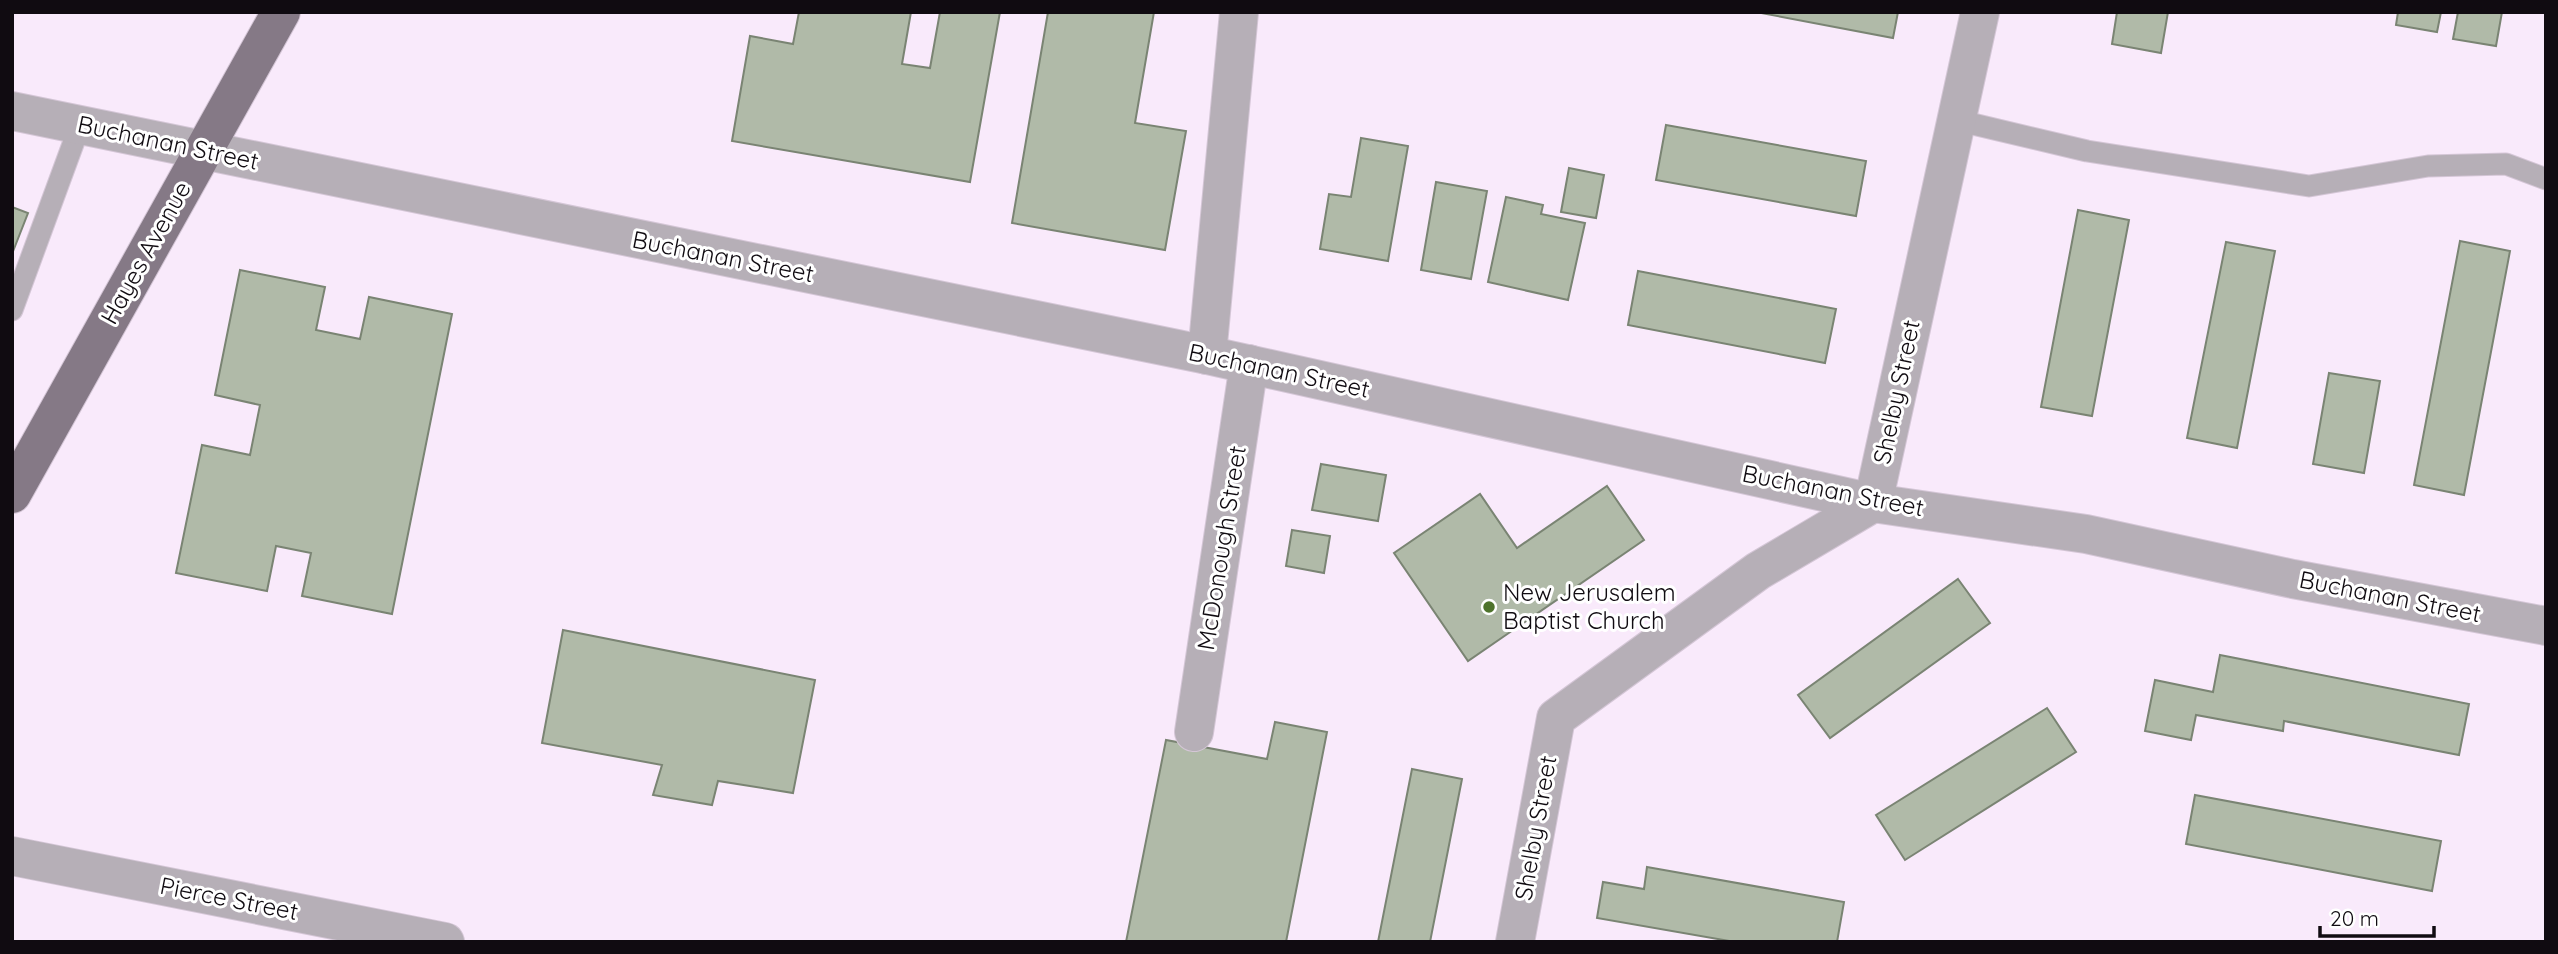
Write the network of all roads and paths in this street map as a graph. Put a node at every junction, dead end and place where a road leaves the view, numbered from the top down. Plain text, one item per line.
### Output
1 (281, 12) edge
2 (1239, 12) edge
3 (1980, 12) edge
4 (12, 111) edge
5 (1956, 120) junction
6 (80, 125) junction
7 (203, 151) junction
8 (2546, 179) edge
9 (12, 310) edge
10 (1207, 355) junction
11 (1250, 364) junction
12 (12, 494) edge
13 (1873, 503) junction
14 (2546, 626) edge
15 (1194, 732) dead end
16 (12, 856) edge
17 (389, 936) edge
18 (445, 942) edge
19 (1515, 942) edge

1 - 7 main road, Hayes Avenue
2 - 10 street
3 - 5 street, Shelby Street
4 - 6 street, Buchanan Street
5 - 8 lane
5 - 13 street, Shelby Street
6 - 7 street, Buchanan Street
6 - 9 lane
7 - 10 street, Buchanan Street
7 - 12 main road, Hayes Avenue
10 - 11 street, Buchanan Street
11 - 13 street, Buchanan Street
11 - 15 street, McDonough Street
13 - 14 street, Buchanan Street
13 - 19 street, Shelby Street
16 - 17 street, Pierce Street
17 - 18 street, Pierce Street

